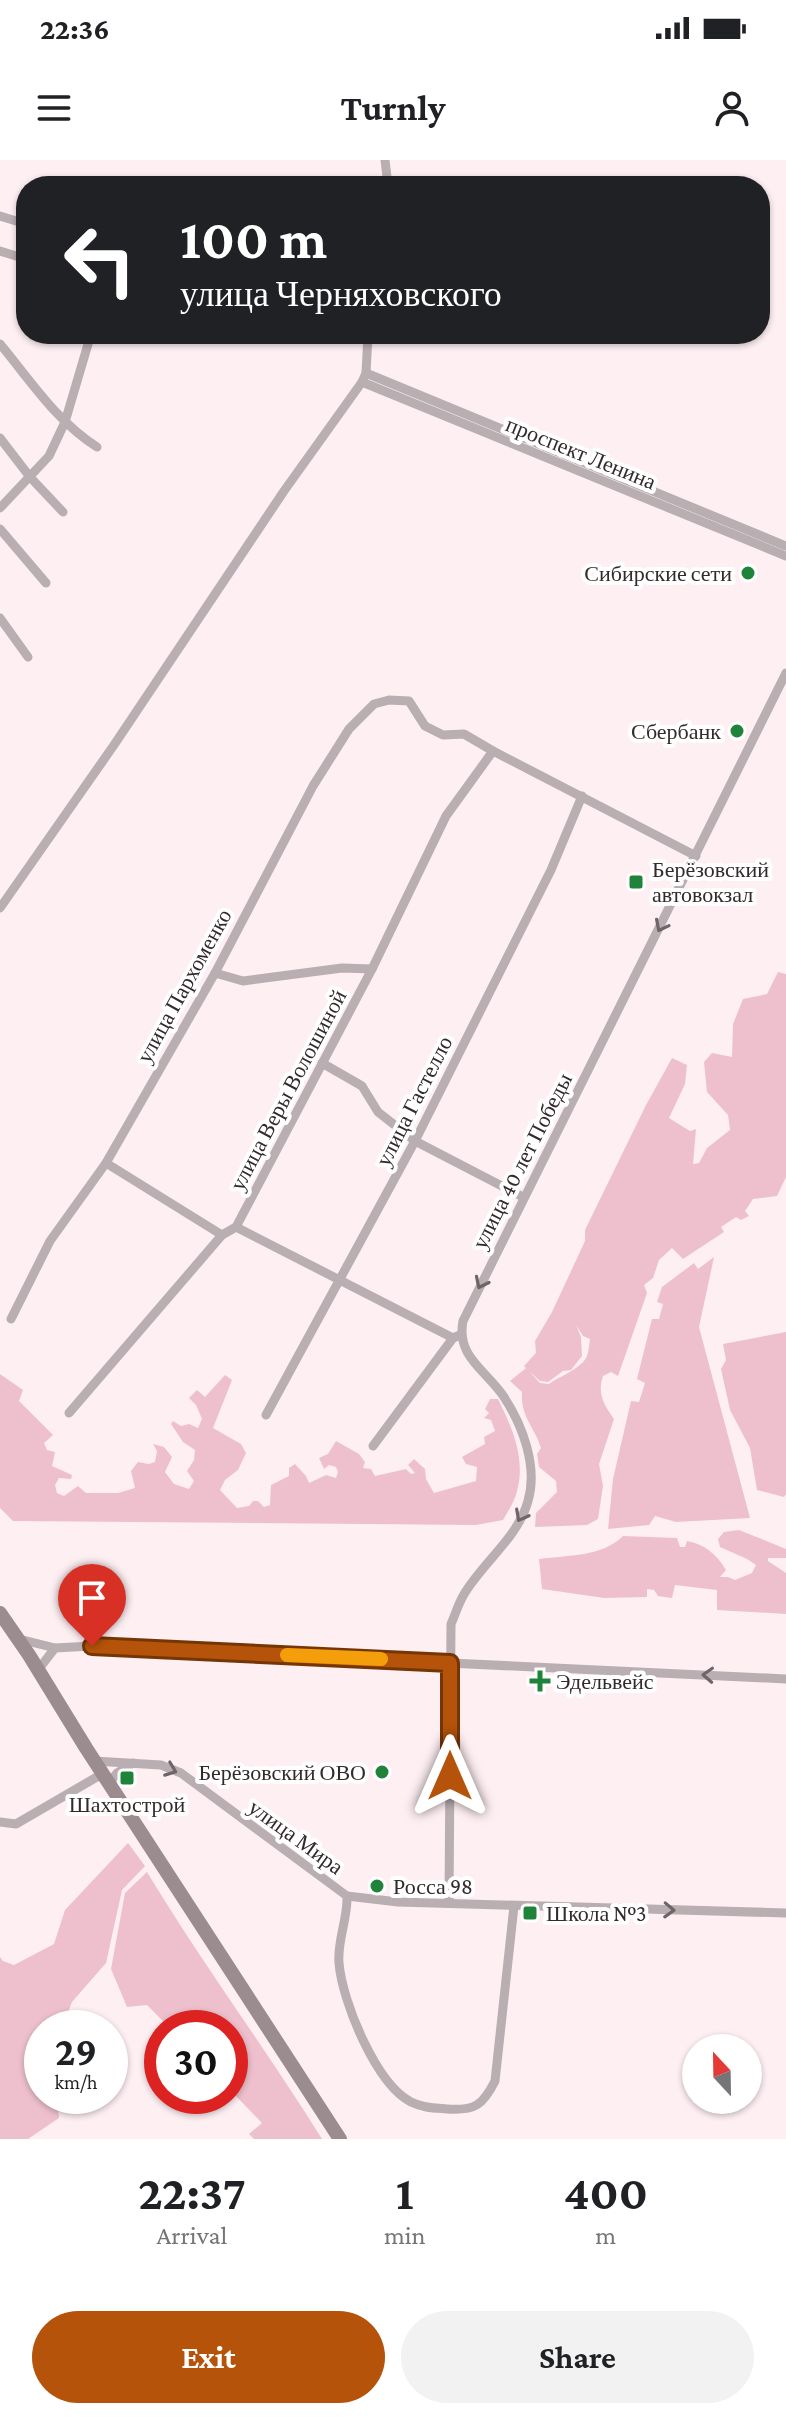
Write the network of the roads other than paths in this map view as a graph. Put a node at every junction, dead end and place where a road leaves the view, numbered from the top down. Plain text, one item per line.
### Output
1 (0, 344) edge
2 (88, 344) edge
3 (367, 344) edge
4 (364, 378) junction
5 (65, 422) junction
6 (0, 438) edge
7 (97, 447) dead end
8 (30, 477) junction
9 (0, 508) edge
10 (63, 512) dead end
11 (0, 529) edge
12 (786, 546) edge
13 (786, 556) edge
14 (46, 583) dead end
15 (0, 618) edge
16 (28, 657) dead end
17 (786, 673) edge
18 (493, 751) junction
19 (582, 796) junction
20 (696, 856) junction
21 (0, 908) edge
22 (372, 969) junction
23 (215, 973) junction
24 (322, 1063) junction
25 (415, 1141) junction
26 (106, 1163) junction
27 (523, 1197) junction
28 (236, 1227) junction
29 (222, 1235) junction
30 (341, 1281) junction
31 (11, 1319) dead end
32 (457, 1336) junction
33 (69, 1413) dead end
34 (266, 1415) dead end
35 (373, 1446) dead end
36 (0, 1613) edge
37 (17, 1638) junction
38 (55, 1648) junction
39 (450, 1663) junction
40 (38, 1670) junction
41 (786, 1679) edge
42 (135, 1763) junction
43 (102, 1773) junction
44 (0, 1822) edge
45 (347, 1896) junction
46 (449, 1903) junction
47 (514, 1906) junction
48 (786, 1913) edge
49 (340, 2139) edge

1 - 5 street
2 - 5 street
3 - 4 street
4 - 12 street, проспект Ленина
4 - 13 street, проспект Ленина
4 - 21 street
5 - 7 street
5 - 8 street
6 - 8 street
8 - 9 street
8 - 10 street
11 - 14 street
15 - 16 street
17 - 20 street, улица 40 лет Победы
18 - 19 street
18 - 22 street, улица Веры Волошиной
18 - 23 street, улица Пархоменко
19 - 20 street
19 - 25 street, улица Гастелло
20 -> 27 street, улица 40 лет Победы
22 - 23 street
22 - 24 street, улица Веры Волошиной
23 - 26 street, улица Пархоменко
24 - 25 street
24 - 28 street, улица Веры Волошиной
25 - 27 street
25 - 30 street, улица Гастелло
26 - 29 street
26 - 31 street, улица Пархоменко
27 -> 32 street, улица 40 лет Победы
28 - 29 street
28 - 30 street
29 - 33 street
30 - 32 street
30 - 34 street, улица Гастелло
32 - 35 street, улица 40 лет Победы
32 -> 39 street
36 - 37 main road
37 - 38 street
37 - 40 main road
38 - 39 street
38 - 40 street
41 -> 39 street
39 - 46 street
40 - 43 main road
42 - 43 street, улица Мира
42 - 43 street
42 -> 45 street, улица Мира
43 - 44 street
43 - 49 main road
45 - 46 street, улица Мира
45 - 47 street
46 - 47 street, улица Мира
47 -> 48 street, улица Мира

